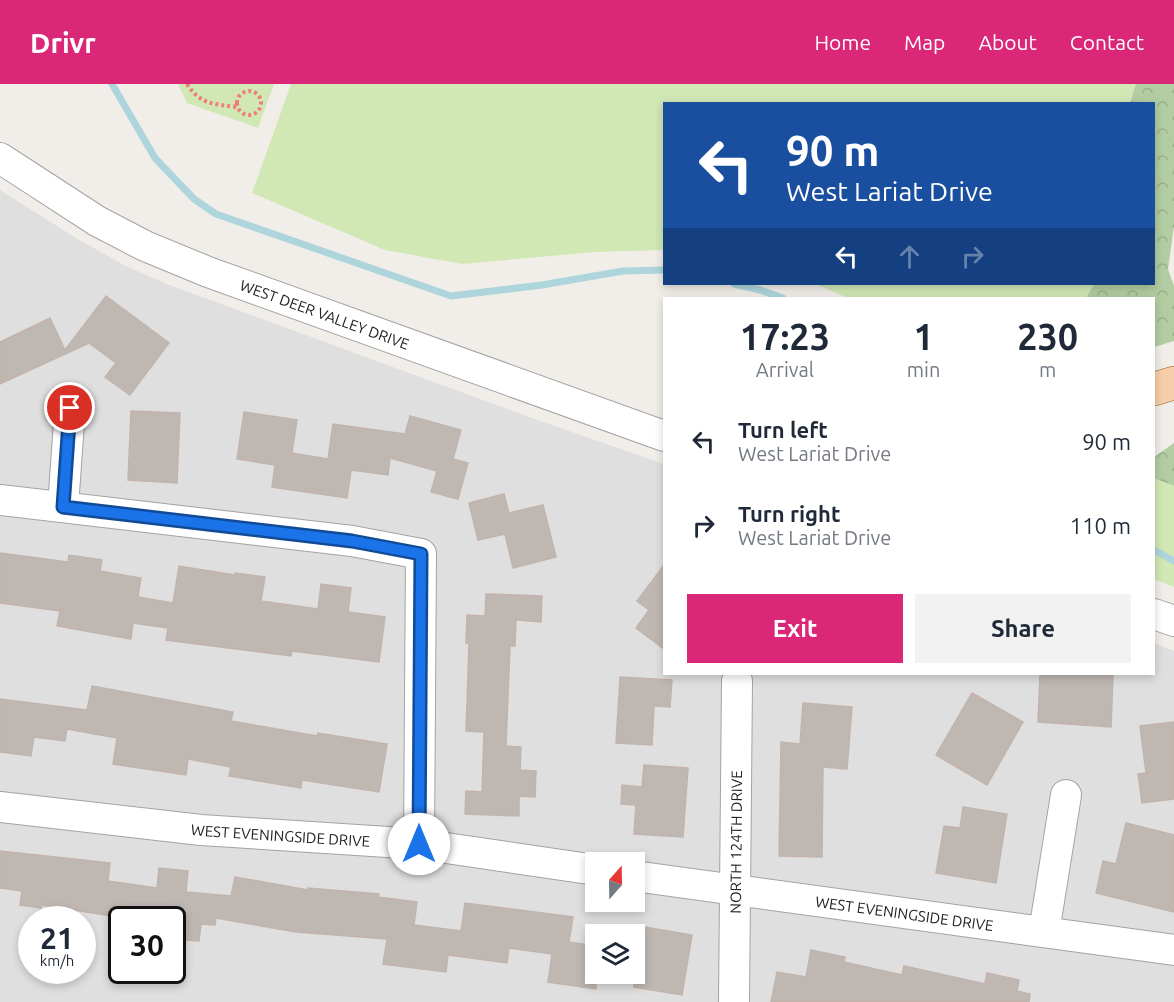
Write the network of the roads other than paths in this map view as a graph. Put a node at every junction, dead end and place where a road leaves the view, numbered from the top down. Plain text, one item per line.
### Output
1 (0, 158) edge
2 (1174, 383) edge
3 (1155, 389) edge
4 (70, 408) dead end
5 (663, 436) edge
6 (0, 500) edge
7 (63, 507) junction
8 (1155, 614) edge
9 (1174, 621) edge
10 (737, 681) dead end
11 (1066, 795) dead end
12 (0, 807) edge
13 (419, 844) junction
14 (585, 868) edge
15 (645, 878) edge
16 (735, 890) junction
17 (1044, 932) junction
18 (1174, 950) edge
19 (734, 1002) edge

1 - 5 street, WEST DEER VALLEY DRIVE
2 - 3 main road
4 - 7 street
6 - 7 street
7 - 13 street
8 - 9 street
10 - 16 street, NORTH 124TH DRIVE
11 - 17 street
12 - 13 street, WEST EVENINGSIDE DRIVE
13 - 14 street, WEST EVENINGSIDE DRIVE
15 - 16 street, WEST EVENINGSIDE DRIVE
16 - 17 street, WEST EVENINGSIDE DRIVE
16 - 19 street, NORTH 124TH DRIVE
17 - 18 street, WEST EVENINGSIDE DRIVE

